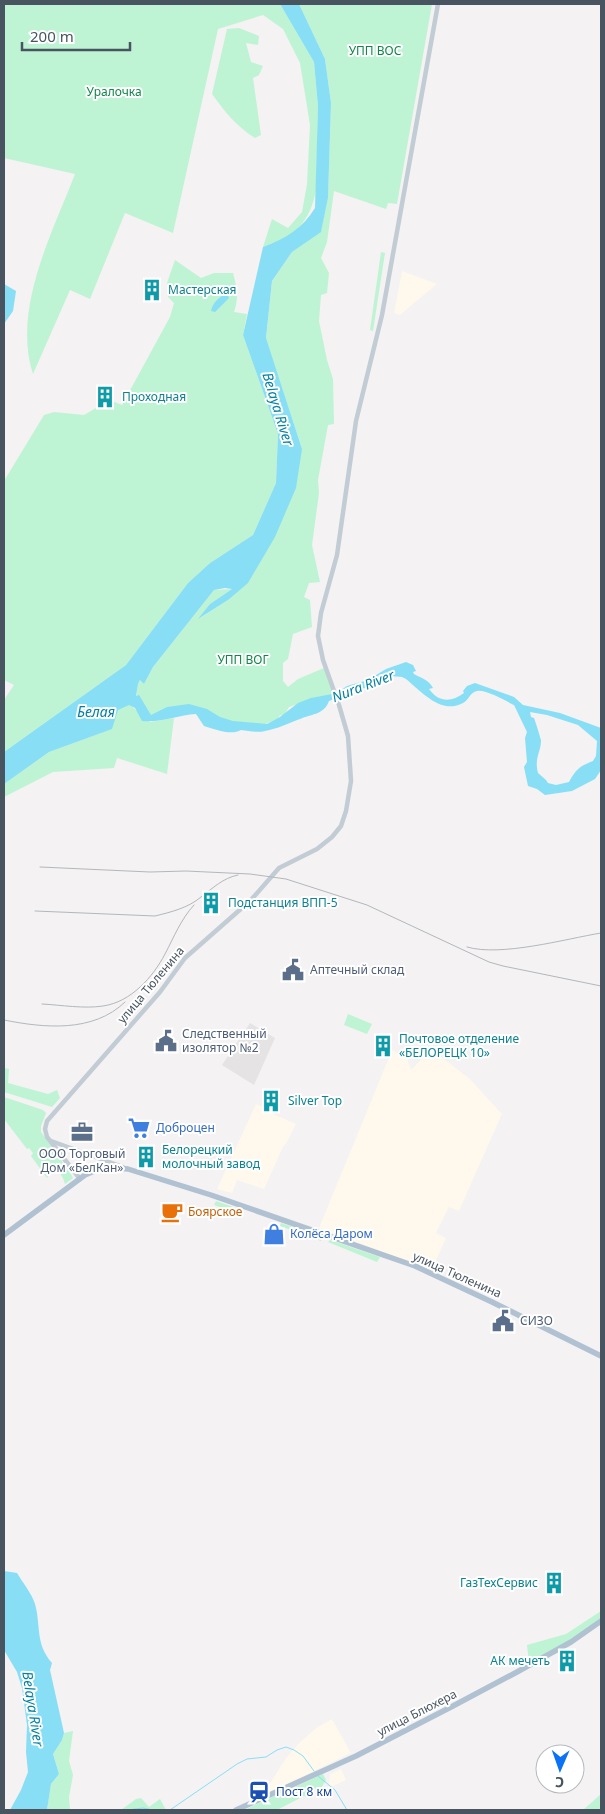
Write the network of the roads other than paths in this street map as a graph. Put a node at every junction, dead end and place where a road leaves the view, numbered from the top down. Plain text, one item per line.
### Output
1 (438, 4) edge
2 (49, 1140) junction
3 (95, 1156) junction
4 (101, 1168) junction
5 (128, 1168) junction
6 (80, 1179) junction
7 (4, 1235) edge
8 (601, 1356) edge
9 (601, 1621) edge
10 (236, 1810) edge

1 - 2 street, улица Тюленина
2 - 3 street, улица Тюленина
2 - 6 street
3 - 4 street
3 - 5 street, улица Тюленина
4 - 5 main road, улица Тюленина
4 - 6 main road, улица Тюленина
5 - 8 main road, улица Тюленина
6 - 7 main road, улица Тюленина
9 - 10 main road, улица Блюхера

